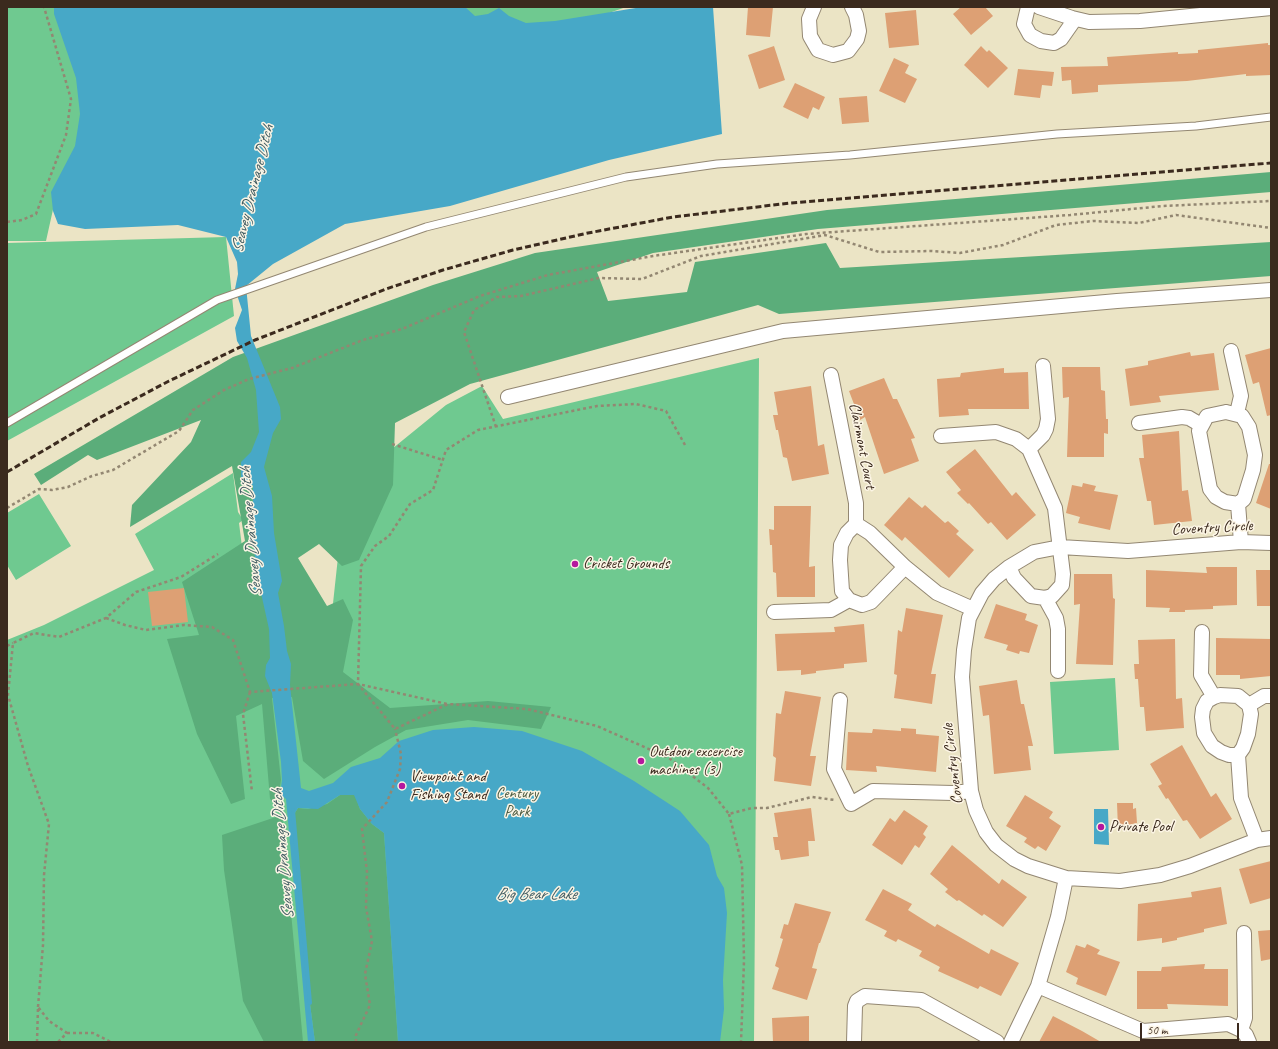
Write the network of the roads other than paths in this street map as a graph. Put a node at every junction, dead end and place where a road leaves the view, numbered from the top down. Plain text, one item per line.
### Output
1 (814, 7) edge
2 (852, 7) edge
3 (1028, 7) edge
4 (1039, 7) edge
5 (1265, 8) edge
6 (1075, 19) junction
7 (1271, 117) edge
8 (1271, 290) edge
9 (1231, 351) dead end
10 (1043, 366) dead end
11 (831, 374) dead end
12 (508, 397) dead end
13 (1236, 413) junction
14 (7, 423) edge
15 (1140, 423) dead end
16 (1201, 425) junction
17 (941, 436) dead end
18 (1029, 449) junction
19 (1238, 504) junction
20 (856, 524) junction
21 (1241, 542) junction
22 (1271, 543) edge
23 (1060, 548) junction
24 (905, 567) junction
25 (1009, 567) junction
26 (1045, 598) junction
27 (849, 600) junction
28 (973, 609) junction
29 (774, 612) dead end
30 (1202, 632) dead end
31 (1058, 671) dead end
32 (1271, 696) edge
33 (1214, 697) junction
34 (840, 700) dead end
35 (1249, 705) junction
36 (1238, 755) junction
37 (971, 791) junction
38 (1264, 839) edge
39 (1066, 878) junction
40 (1244, 933) dead end
41 (1038, 986) junction
42 (1241, 1030) junction
43 (1164, 1036) edge
44 (854, 1042) edge
45 (997, 1042) edge
46 (1011, 1042) edge
47 (1249, 1042) edge

1 - 2 street
3 - 6 street
4 - 6 street
5 - 6 street
7 - 14 lane
8 - 12 street
9 - 13 street
10 - 18 street
11 - 20 street, Clairmont Court
13 - 16 street
13 - 19 street
15 - 16 street
16 - 19 street
17 - 18 street
18 - 23 street
19 - 21 street
20 - 24 street
20 - 27 street
21 - 22 street, Coventry Circle
21 - 23 street, Coventry Circle
23 - 25 street, Coventry Circle
23 - 26 street
24 - 27 street
24 - 28 street
25 - 26 street
25 - 28 street, Coventry Circle
26 - 31 street
27 - 29 street
28 - 37 street, Coventry Circle
30 - 33 street
32 - 35 street
33 - 35 street
33 - 36 street
34 - 37 street
35 - 36 street
36 - 38 street
37 - 39 street, Coventry Circle
38 - 39 street, Coventry Circle
39 - 41 street
40 - 42 street
41 - 43 street
41 - 46 street
42 - 43 street
42 - 47 street
44 - 45 street

